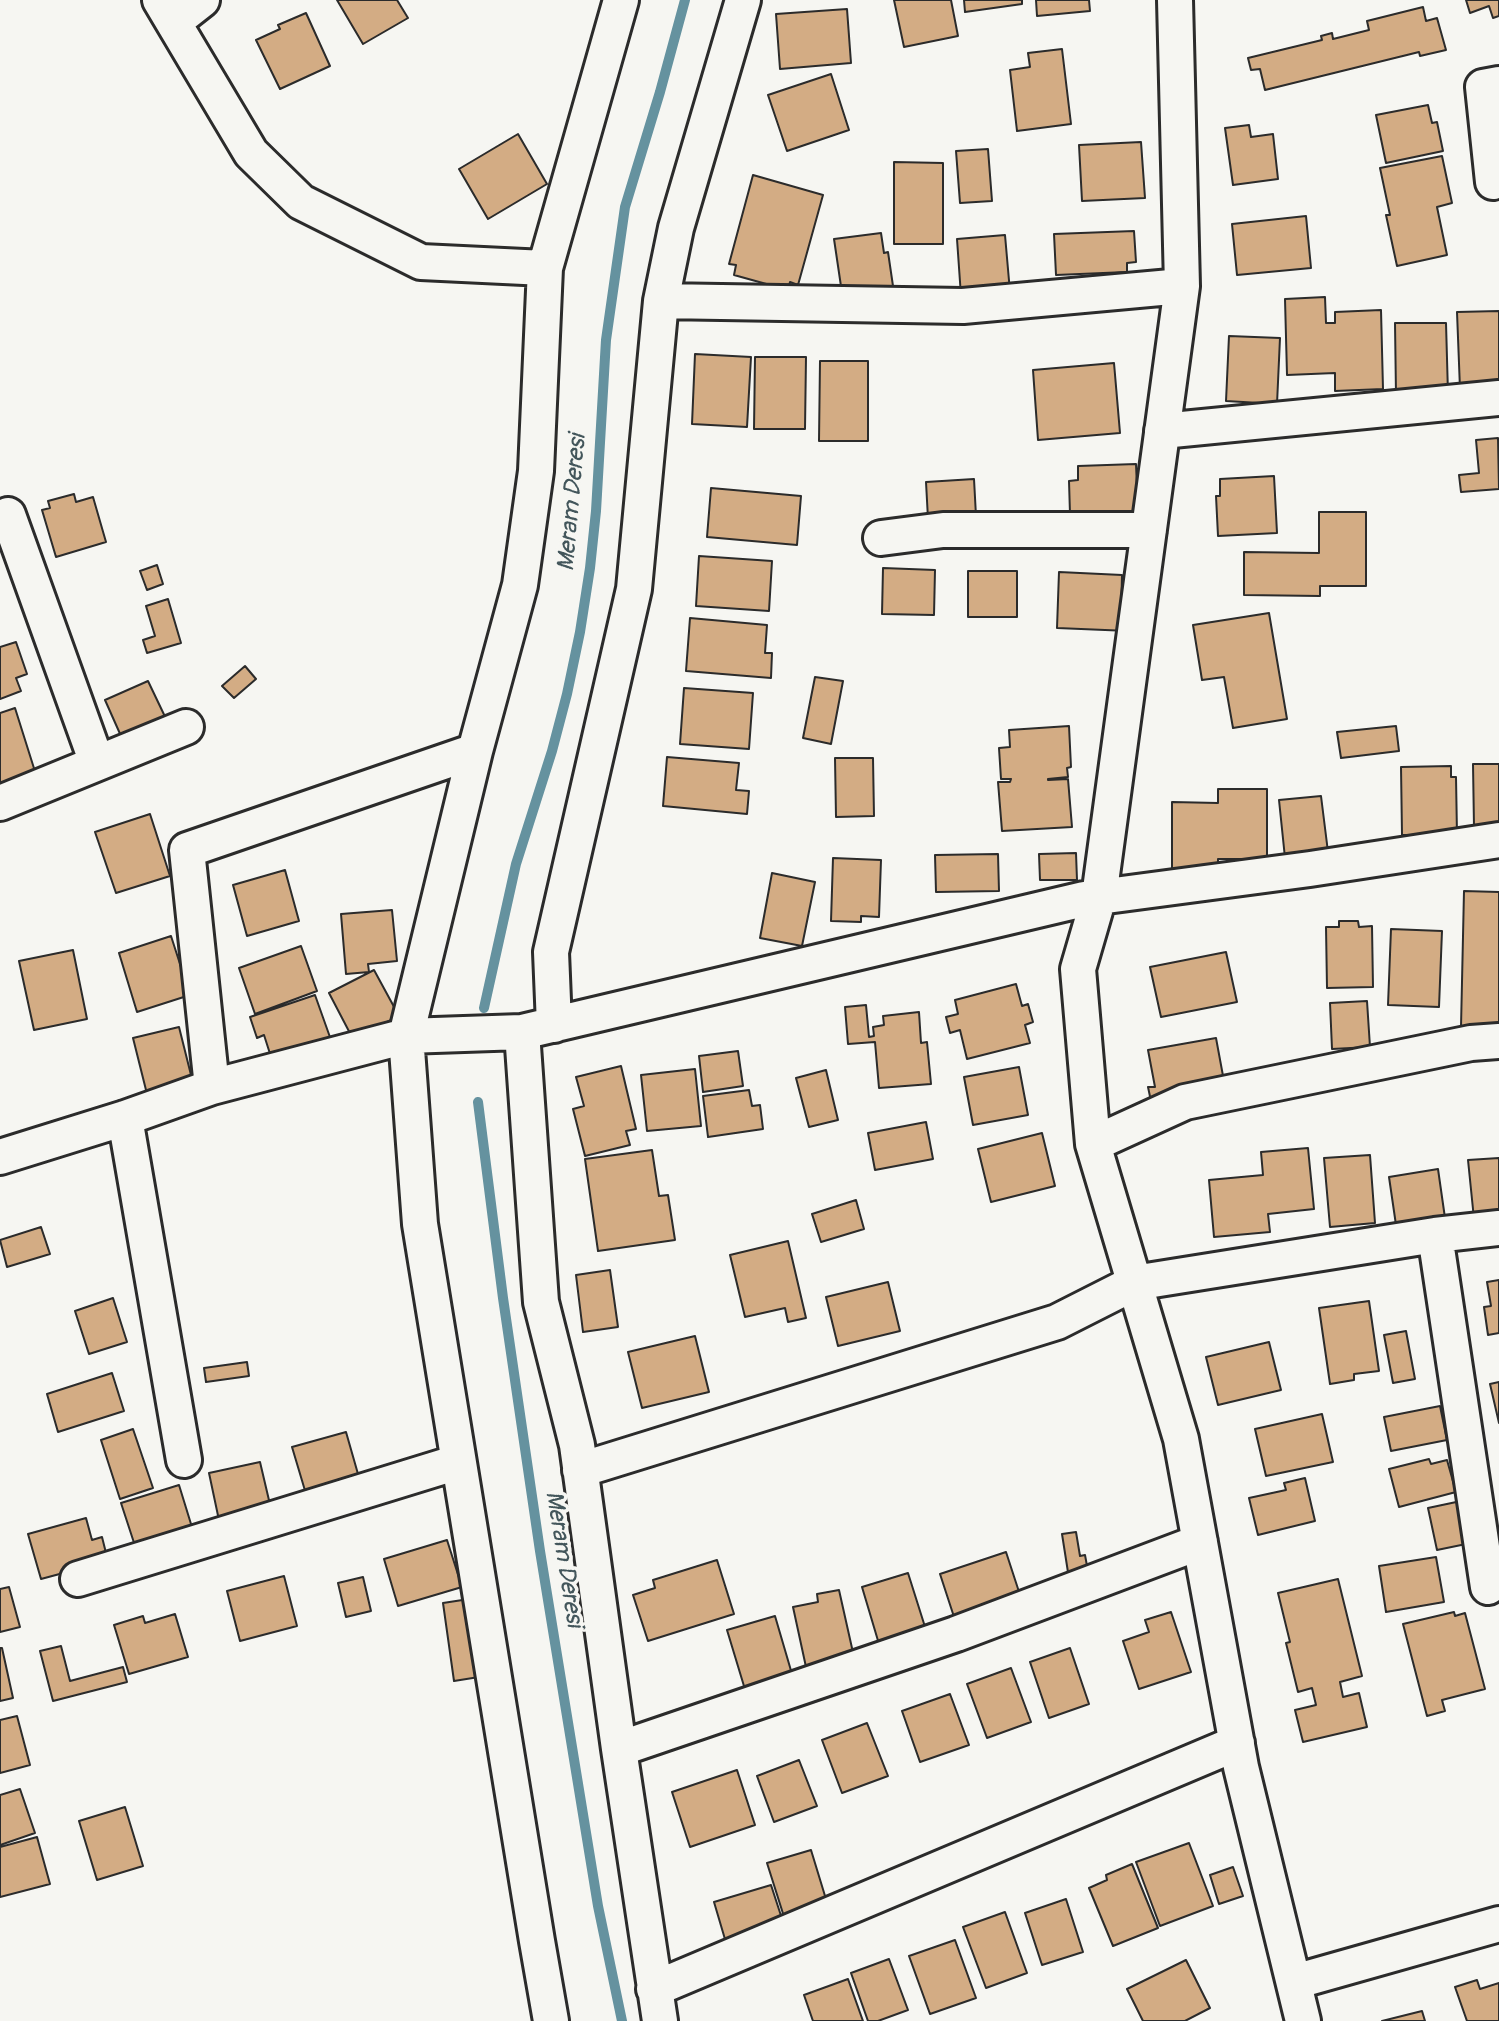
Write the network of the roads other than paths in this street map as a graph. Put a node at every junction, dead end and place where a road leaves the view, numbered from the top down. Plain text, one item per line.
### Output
1 (202, 0) edge
2 (621, 0) edge
3 (743, 0) edge
4 (1175, 0) edge
5 (167, 11) edge
6 (1499, 84) edge
7 (1493, 182) dead end
8 (545, 268) junction
9 (1182, 286) junction
10 (661, 301) junction
11 (1499, 398) edge
12 (1162, 431) junction
13 (8, 515) dead end
14 (1149, 530) junction
15 (881, 538) dead end
16 (186, 727) dead end
17 (475, 751) junction
18 (97, 763) junction
19 (0, 803) edge
20 (1499, 840) edge
21 (1099, 897) junction
22 (538, 1029) junction
23 (406, 1036) junction
24 (1499, 1041) edge
25 (212, 1087) junction
26 (125, 1118) junction
27 (1093, 1144) junction
28 (0, 1157) edge
29 (1499, 1228) edge
30 (1435, 1235) junction
31 (1134, 1283) junction
32 (184, 1460) dead end
33 (458, 1462) junction
34 (580, 1470) junction
35 (1200, 1542) junction
36 (78, 1579) dead end
37 (1488, 1587) dead end
38 (1237, 1743) junction
39 (619, 1749) junction
40 (1499, 1924) edge
41 (1294, 1982) junction
42 (657, 2005) edge
43 (551, 2021) edge
44 (1303, 2021) edge

1 - 5 street
2 - 8 street
3 - 10 street
4 - 9 street
5 - 8 street
6 - 7 street
8 - 17 street
9 - 10 street
9 - 12 street
10 - 22 street
11 - 12 street
12 - 14 street
13 - 18 street
14 - 15 street
14 - 21 street
16 - 18 street
17 - 23 street
17 - 25 street
18 - 19 street
20 - 21 street
21 - 22 street
21 - 27 street
22 - 23 street
22 - 34 street
23 - 25 street
23 - 33 street
24 - 27 street
25 - 26 street
26 - 28 street
26 - 32 street
27 - 31 street
29 - 30 street
30 - 31 street
30 - 37 street
31 - 34 street
31 - 35 street
33 - 36 street
33 - 43 street
34 - 39 street
35 - 38 street
35 - 39 street
38 - 41 street
38 - 42 street
39 - 42 street
40 - 41 street
41 - 44 street

